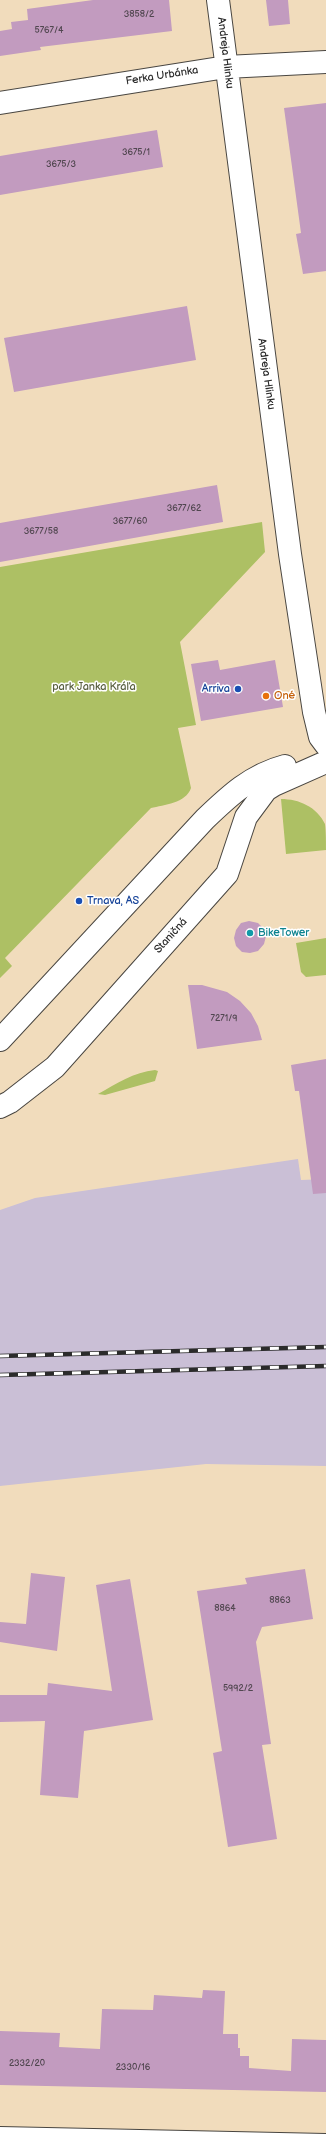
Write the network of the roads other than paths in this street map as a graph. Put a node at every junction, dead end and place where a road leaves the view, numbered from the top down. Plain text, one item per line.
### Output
1 (218, 0) edge
2 (326, 62) edge
3 (226, 67) junction
4 (0, 102) edge
5 (326, 745) edge
6 (326, 759) edge
7 (326, 762) edge
8 (0, 1040) edge
9 (0, 1107) edge
10 (0, 2138) edge
11 (326, 2145) edge

1 - 3 street, Andreja Hlinku
2 - 3 street, Ferka Urbánka
3 - 4 street, Ferka Urbánka
3 - 5 street, Andreja Hlinku
6 - 8 street
7 - 9 street, Staničná
10 - 11 street

